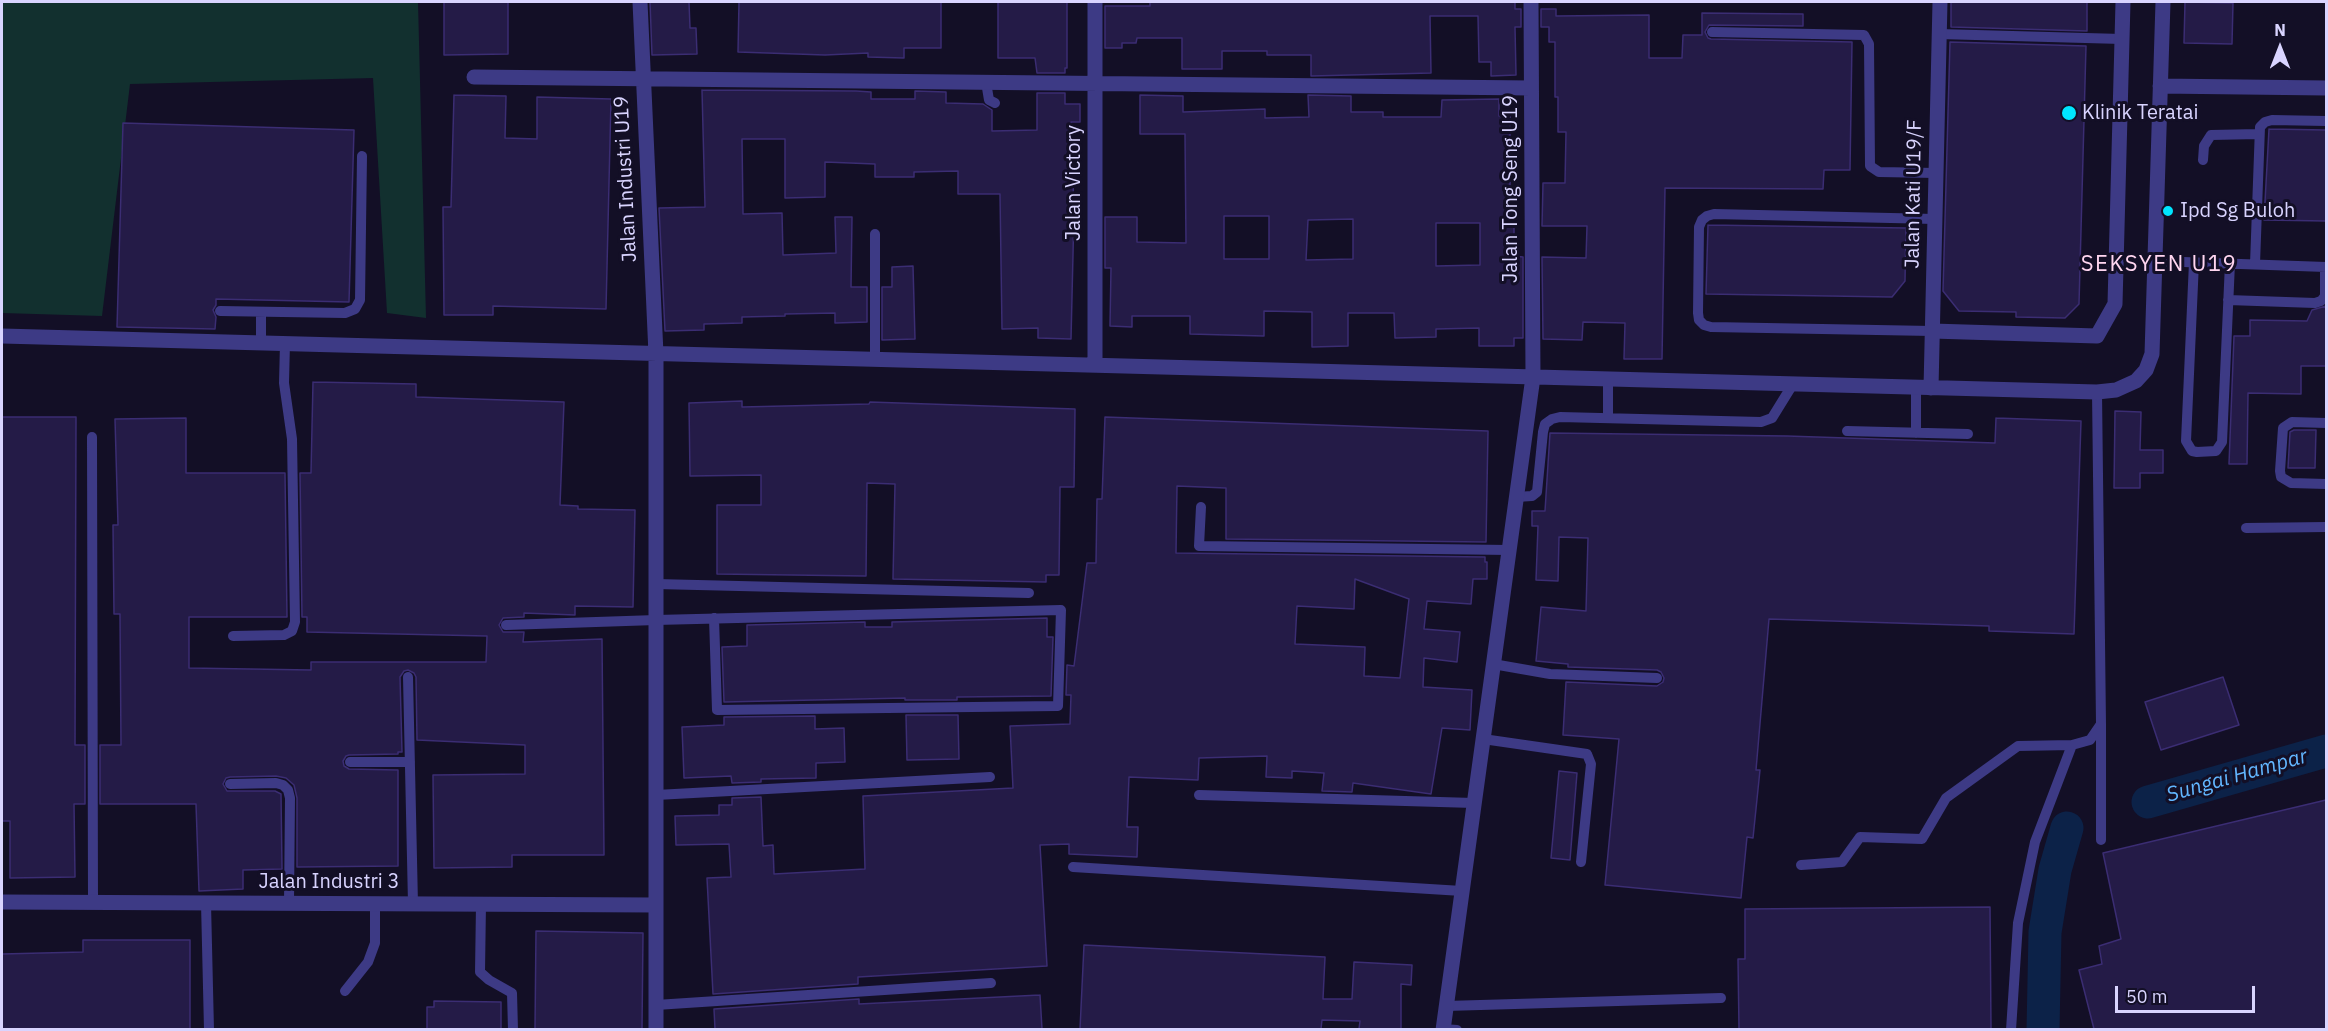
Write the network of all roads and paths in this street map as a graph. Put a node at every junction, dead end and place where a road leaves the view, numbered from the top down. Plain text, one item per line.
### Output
1 (640, 2) edge
2 (1095, 2) edge
3 (1531, 2) edge
4 (1940, 2) edge
5 (2123, 2) edge
6 (2163, 2) edge
7 (1712, 32) dead end
8 (1939, 34) junction
9 (2122, 39) junction
10 (474, 77) dead end
11 (642, 78) junction
12 (986, 82) junction
13 (1095, 83) junction
14 (2160, 86) junction
15 (1531, 88) junction
16 (2326, 88) edge
17 (995, 102) dead end
18 (2326, 121) edge
19 (2258, 134) junction
20 (362, 156) dead end
21 (2203, 160) dead end
22 (1936, 173) junction
23 (1935, 219) junction
24 (875, 234) dead end
25 (2155, 261) junction
26 (2194, 262) junction
27 (2230, 263) junction
28 (2255, 264) junction
29 (2326, 267) edge
30 (2228, 300) junction
31 (220, 311) dead end
32 (261, 312) junction
33 (1932, 331) junction
34 (2, 336) edge
35 (261, 342) junction
36 (285, 343) junction
37 (656, 354) junction
38 (875, 359) junction
39 (1095, 365) junction
40 (1533, 377) junction
41 (1608, 379) junction
42 (1793, 384) junction
43 (1924, 387) junction
44 (2097, 392) junction
45 (1608, 418) junction
46 (2326, 423) edge
47 (1847, 431) dead end
48 (1916, 433) junction
49 (1968, 434) dead end
50 (92, 437) dead end
51 (2326, 484) edge
52 (1516, 497) junction
53 (1201, 507) dead end
54 (2246, 528) dead end
55 (2326, 528) edge
56 (1509, 550) junction
57 (656, 584) junction
58 (1029, 592) dead end
59 (714, 618) junction
60 (656, 620) junction
61 (506, 625) dead end
62 (233, 636) dead end
63 (1493, 664) junction
64 (408, 677) dead end
65 (1657, 678) dead end
66 (2101, 724) junction
67 (1483, 739) junction
68 (2072, 745) junction
69 (350, 762) dead end
70 (410, 762) junction
71 (990, 777) dead end
72 (230, 784) dead end
73 (656, 795) junction
74 (1199, 795) dead end
75 (1474, 803) junction
76 (2101, 840) dead end
77 (1581, 862) dead end
78 (1801, 866) dead end
79 (1073, 867) dead end
80 (1462, 891) junction
81 (2, 902) edge
82 (93, 902) junction
83 (206, 903) junction
84 (289, 903) junction
85 (375, 904) junction
86 (413, 904) junction
87 (481, 904) junction
88 (656, 905) junction
89 (991, 983) dead end
90 (345, 992) dead end
91 (1720, 998) dead end
92 (656, 1005) junction
93 (1446, 1006) junction
94 (209, 1029) edge
95 (513, 1029) edge
96 (656, 1029) edge
97 (1443, 1029) edge
98 (1457, 1029) edge
99 (2011, 1029) edge

1 - 11 street, Jalan Industri U19
2 - 13 street, Jalan Victory
3 - 15 street, Jalan Tong Seng U19
4 - 8 street, Jalan Kati U19/F
5 - 9 street
6 - 14 street
7 - 22 lane
8 - 9 lane
8 - 22 street, Jalan Kati U19/F
9 - 33 street
10 - 11 street
11 - 12 street
11 - 37 street, Jalan Industri U19
12 - 13 street
12 - 17 lane
13 - 15 street
13 - 39 street, Jalan Victory
14 - 16 street
14 - 25 street
15 - 40 street, Jalan Tong Seng U19
18 - 19 lane
19 - 21 lane
19 - 28 lane
20 - 32 lane
22 - 23 street, Jalan Kati U19/F
23 - 33 street, Jalan Kati U19/F
23 - 33 lane
24 - 38 lane
25 - 26 lane
25 - 44 street
26 - 27 lane
26 - 30 lane
27 - 28 lane
27 - 30 lane
28 - 29 lane
29 - 30 lane
31 - 32 lane
32 - 35 lane
33 - 43 street, Jalan Kati U19/F
34 - 35 street
35 - 36 street
36 - 37 street
36 - 62 lane
37 - 38 street
37 - 57 street, Jalan Industri U19
38 - 39 street
39 - 40 street
40 - 41 street
40 - 52 street, Jalan Tong Seng U19
41 - 42 street
41 - 45 lane
42 - 43 street
42 - 45 lane
43 - 44 street
43 - 48 lane
44 - 66 lane
45 - 52 lane
46 - 51 lane
47 - 48 lane
48 - 49 lane
50 - 82 lane
52 - 56 street, Jalan Tong Seng U19
53 - 56 lane
54 - 55 lane
56 - 63 street, Jalan Tong Seng U19
57 - 58 lane
57 - 60 street, Jalan Industri U19
59 - 59 lane
59 - 60 lane
60 - 61 lane
60 - 73 street, Jalan Industri U19
63 - 65 lane
63 - 67 street, Jalan Tong Seng U19
64 - 70 lane
66 - 68 lane
66 - 76 lane
67 - 75 street, Jalan Tong Seng U19
67 - 77 lane
68 - 78 lane
68 - 99 lane
69 - 70 lane
70 - 86 lane
71 - 73 lane
72 - 84 lane
73 - 88 street, Jalan Industri U19
74 - 75 lane
75 - 80 street, Jalan Tong Seng U19
79 - 80 lane
80 - 93 street, Jalan Tong Seng U19
81 - 82 street, Jalan Industri 3
82 - 83 street, Jalan Industri 3
83 - 84 street, Jalan Industri 3
83 - 94 lane
84 - 85 street, Jalan Industri 3
85 - 86 street, Jalan Industri 3
85 - 90 lane
86 - 87 street, Jalan Industri 3
87 - 88 street, Jalan Industri 3
87 - 95 lane
88 - 92 street, Jalan Industri U19
89 - 92 lane
91 - 93 lane
92 - 96 street, Jalan Industri U19
93 - 97 street, Jalan Tong Seng U19
97 - 98 lane

